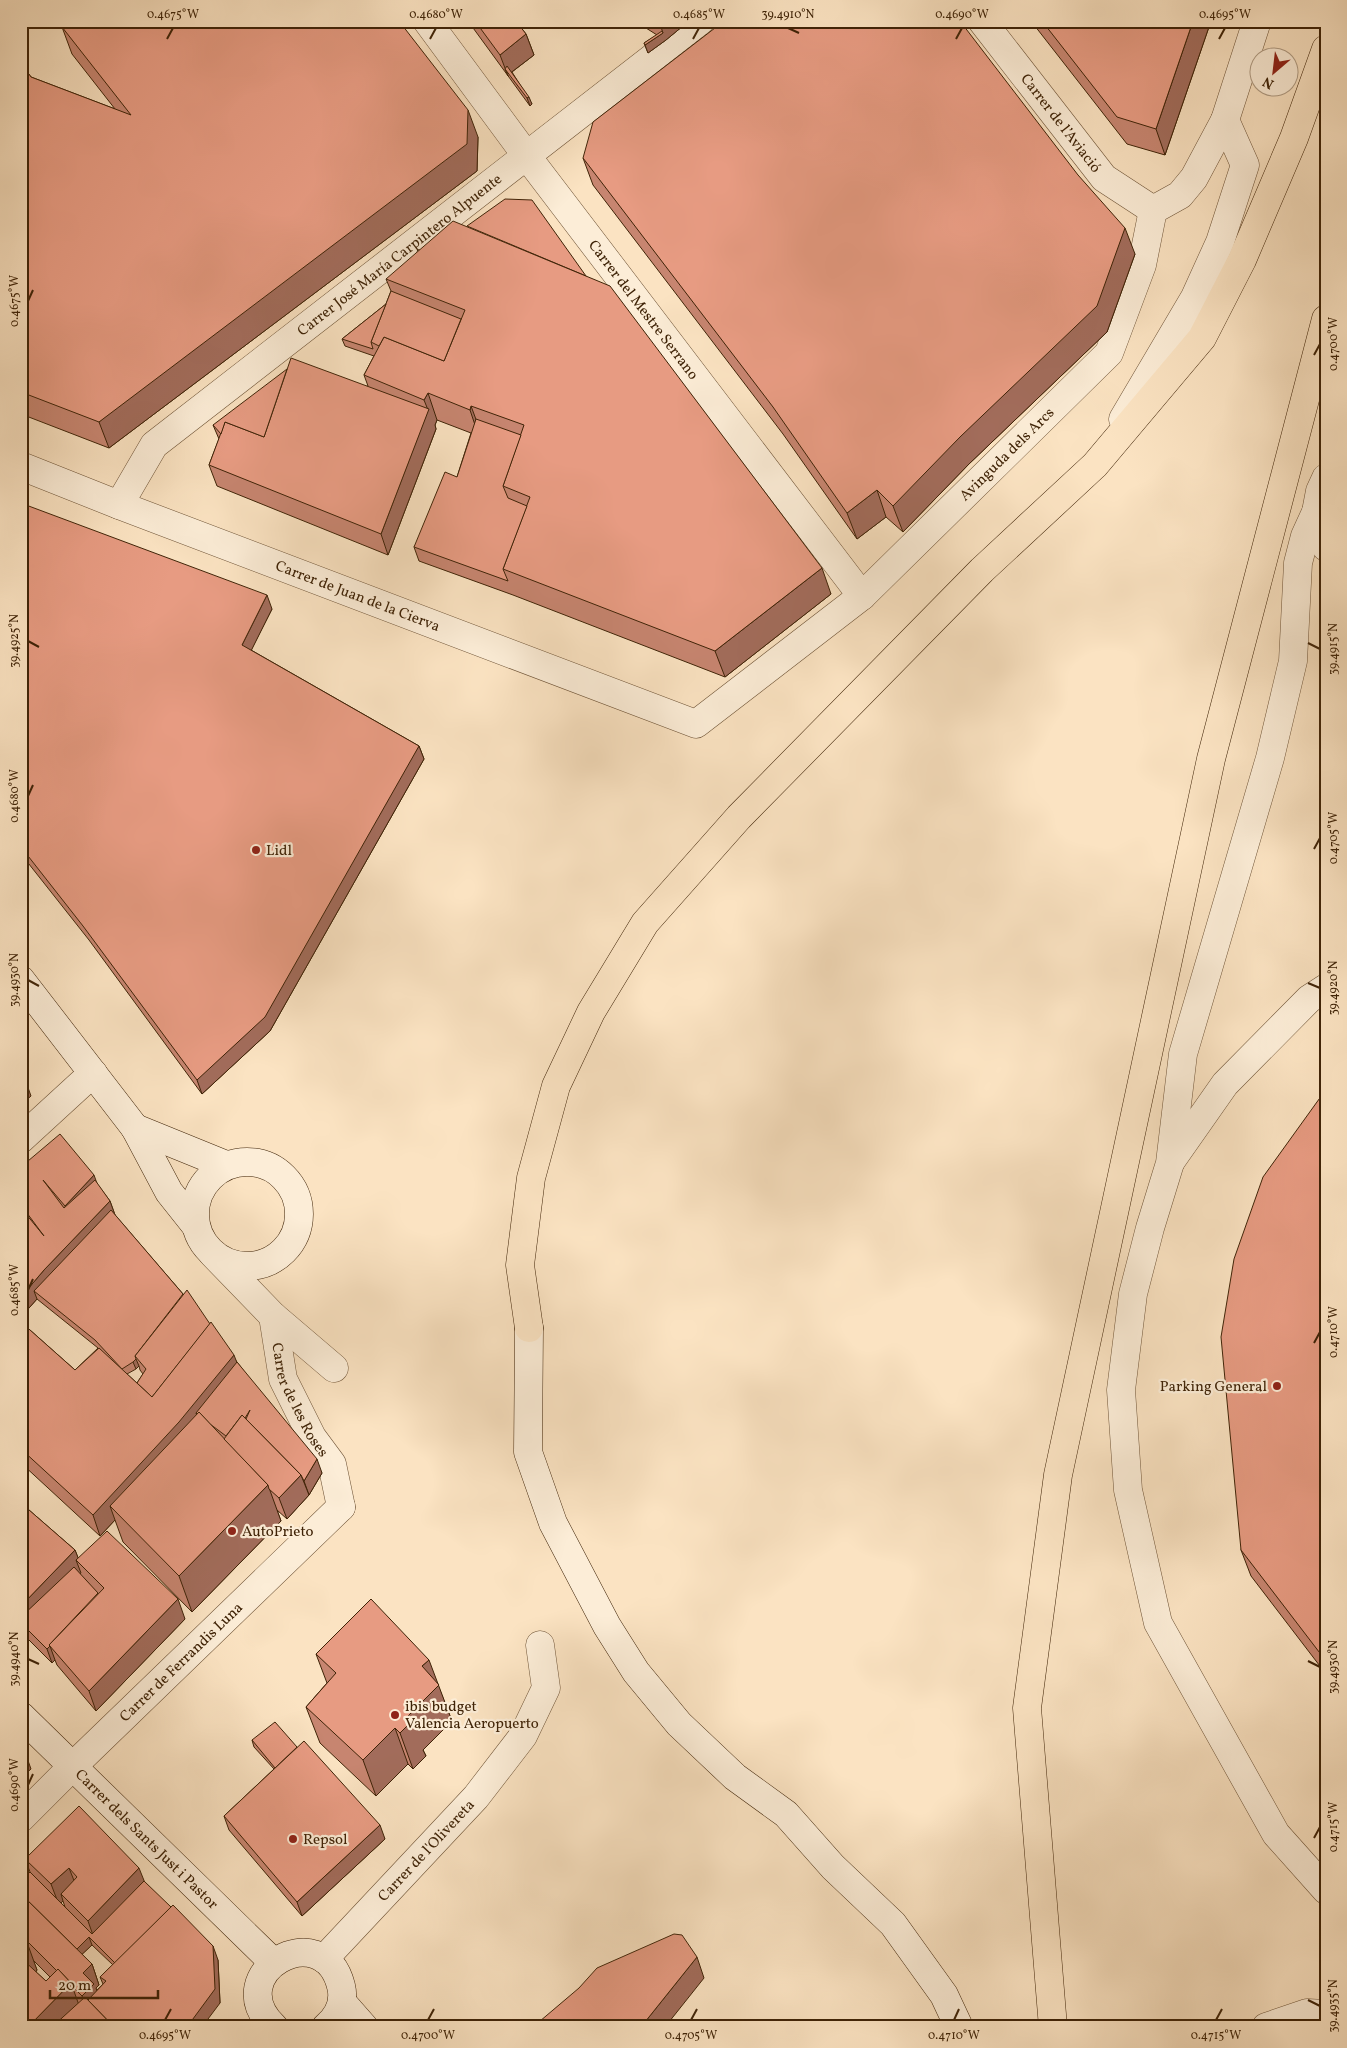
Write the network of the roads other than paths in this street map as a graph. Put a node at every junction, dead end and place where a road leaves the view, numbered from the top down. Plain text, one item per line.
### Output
1 (428, 21) edge
2 (700, 21) edge
3 (982, 21) edge
4 (1257, 21) edge
5 (1326, 49) edge
6 (1225, 120) junction
7 (526, 156) junction
8 (1152, 210) junction
9 (1326, 319) edge
10 (1095, 465) junction
11 (21, 466) edge
12 (1326, 478) edge
13 (119, 505) junction
14 (1316, 512) junction
15 (1326, 547) edge
16 (862, 596) junction
17 (696, 724) joint
18 (21, 980) edge
19 (1326, 988) edge
20 (92, 1073) junction
21 (135, 1128) junction
22 (21, 1139) edge
23 (1170, 1163) junction
24 (226, 1165) junction
25 (196, 1226) junction
26 (213, 1254) junction
27 (273, 1316) junction
28 (528, 1328) joint
29 (334, 1368) dead end
30 (342, 1507) joint
31 (540, 1645) dead end
32 (21, 1716) edge
33 (73, 1766) junction
34 (21, 1818) edge
35 (1326, 1890) edge
36 (324, 1959) junction
37 (273, 1962) junction
38 (342, 2002) junction
39 (1326, 2014) edge
40 (273, 2027) edge
41 (326, 2027) edge
42 (364, 2027) edge
43 (959, 2027) edge
44 (1054, 2027) edge
45 (1266, 2027) edge

1 - 7 street, Carrer del Mestre Serrano
2 - 7 street, Carrer José María Carpintero Alpuente
3 - 8 street, Carrer de l’Aviació
4 - 6 street
5 - 10 highway
6 - 8 street
6 - 10 street
7 - 13 street, Carrer José María Carpintero Alpuente
7 - 16 street, Carrer del Mestre Serrano
8 - 16 street, Avinguda dels Arcs
9 - 44 highway
10 - 28 highway
11 - 13 street, Carrer de Juan de la Cierva
12 - 14 street
13 - 17 street, Carrer de Juan de la Cierva
14 - 15 street
14 - 23 street
16 - 17 street, Avinguda dels Arcs
18 - 20 street, Carrer de les Roses
19 - 23 street
20 - 21 street, Carrer de les Roses
20 - 22 street
21 - 24 street, Carrer de les Roses
21 - 25 street, Carrer de les Roses
23 - 35 street
24 - 25 street, Carrer de les Roses
24 - 26 street, Carrer de les Roses
25 - 26 street, Carrer de les Roses
26 - 27 street, Carrer de les Roses
27 - 29 street, Carrer de les Roses
27 - 30 street, Carrer de les Roses
28 - 43 street
30 - 33 street, Carrer de Ferrandis Luna
31 - 36 street, Carrer de l'Olivereta
32 - 33 street, Carrer dels Sants Just i Pastor
33 - 34 street, Carrer de Ferrandis Luna
33 - 37 street, Carrer dels Sants Just i Pastor
36 - 37 street
36 - 38 street
37 - 40 street
38 - 41 street
38 - 42 street
39 - 45 street

